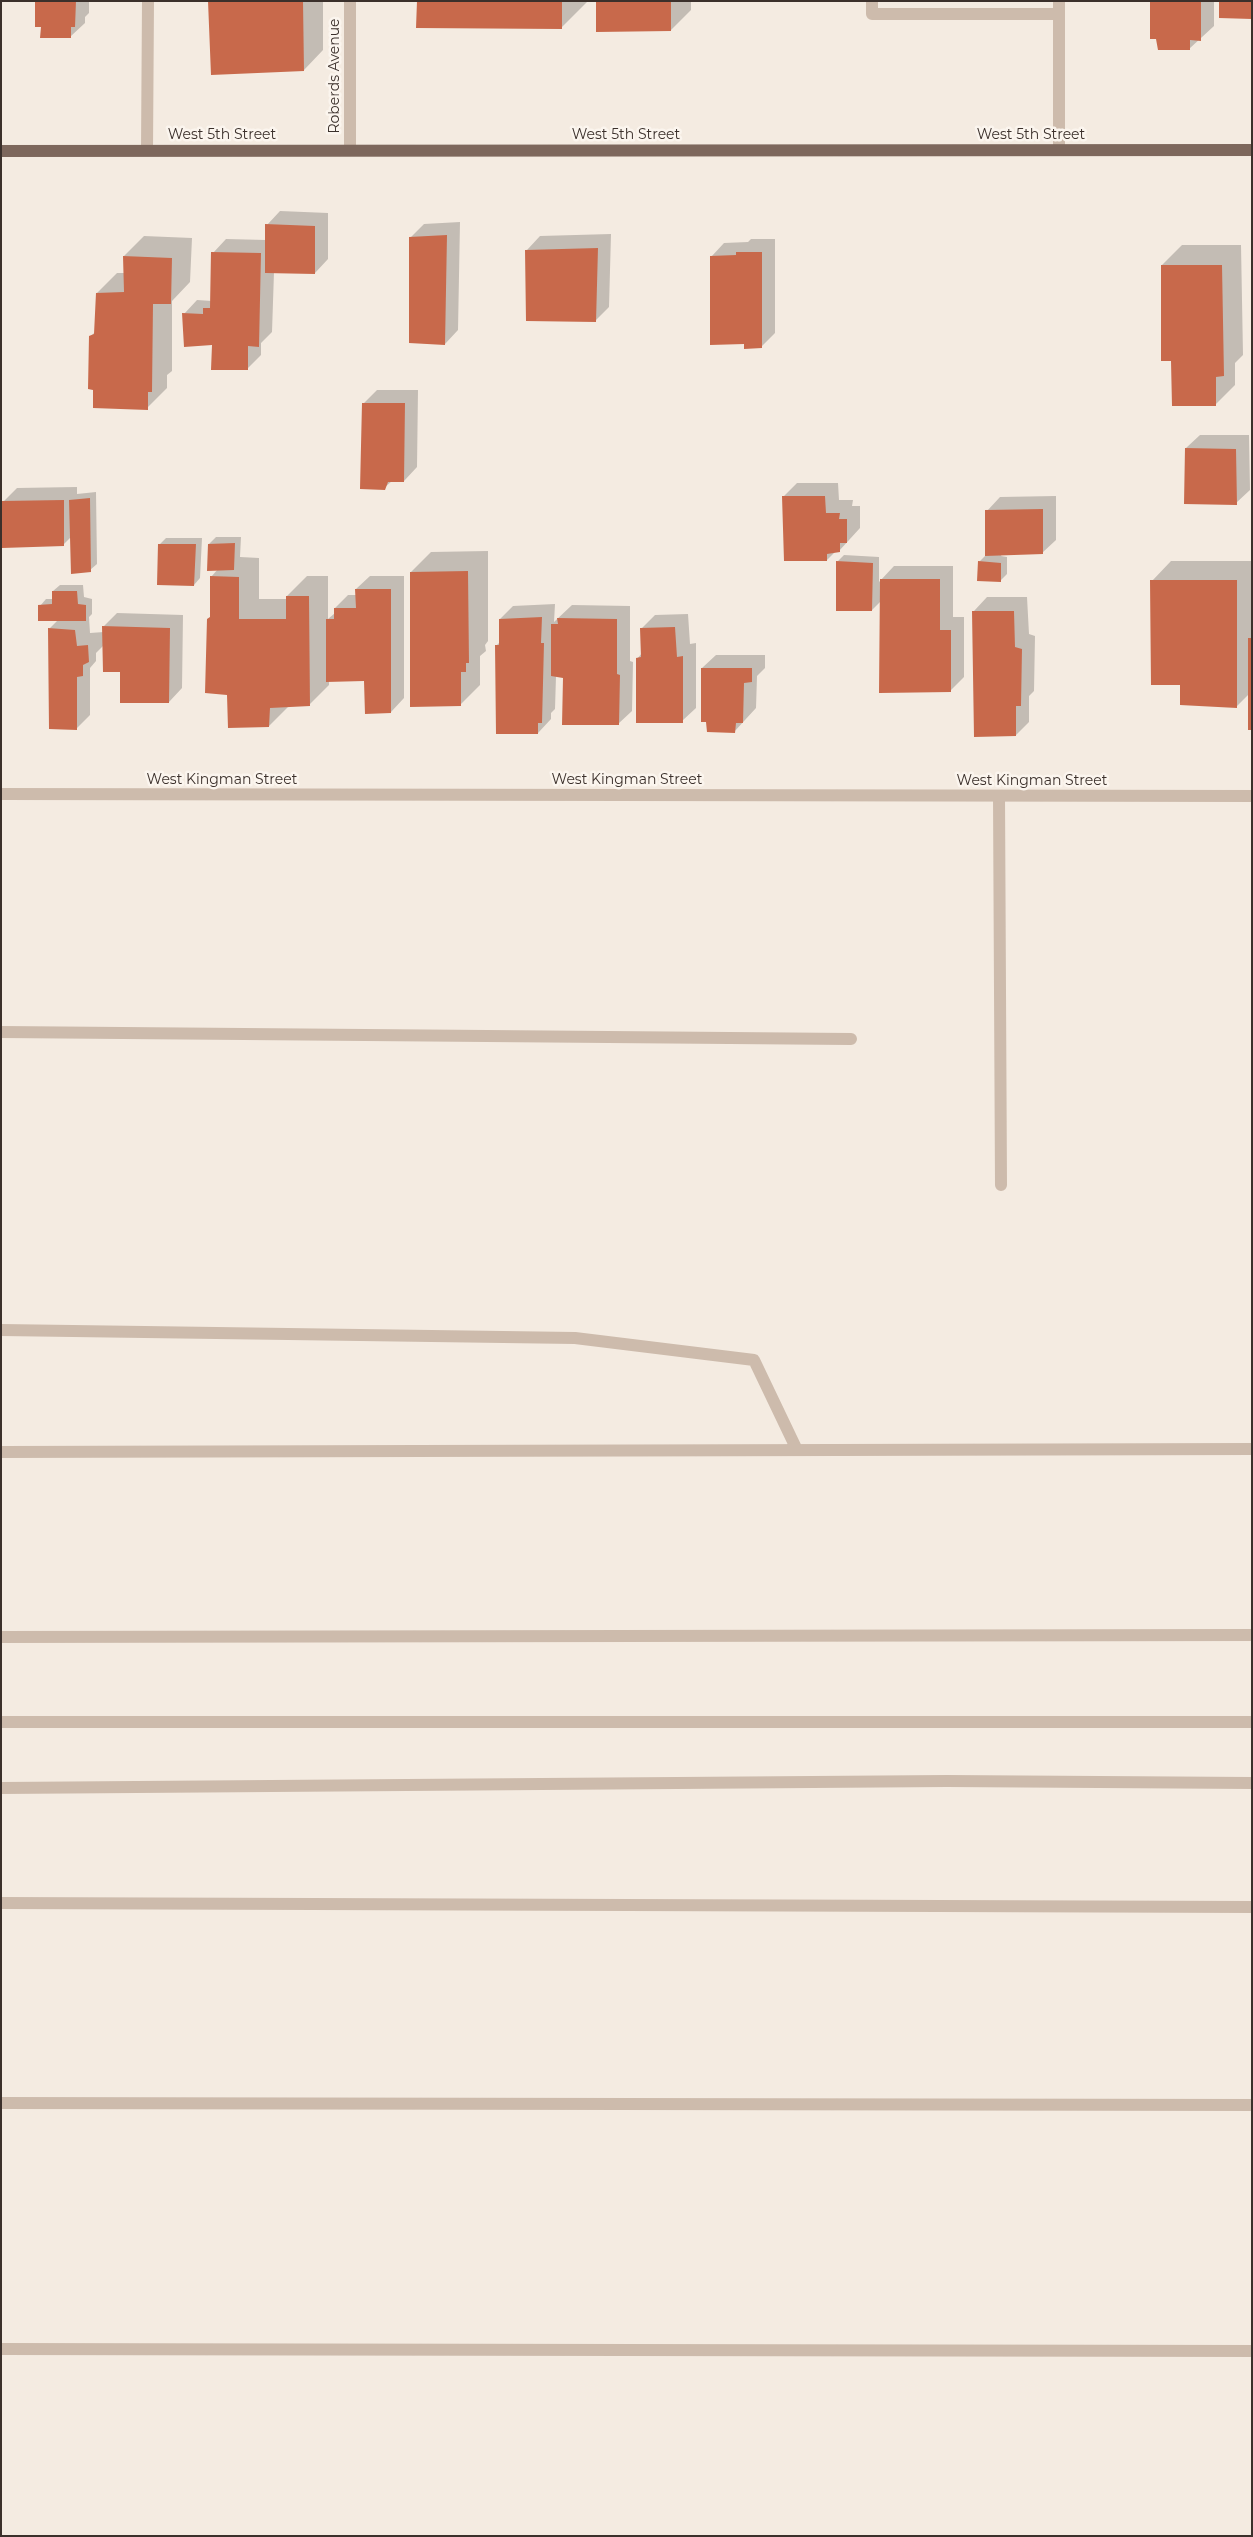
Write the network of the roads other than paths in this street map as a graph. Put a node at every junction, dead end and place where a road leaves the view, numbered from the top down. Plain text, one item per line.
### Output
1 (148, 1) edge
2 (350, 1) edge
3 (974, 7) edge
4 (872, 8) edge
5 (1059, 8) edge
6 (147, 150) junction
7 (350, 150) junction
8 (1059, 150) junction
9 (1252, 150) edge
10 (1, 151) edge
11 (1, 794) edge
12 (999, 796) junction
13 (1252, 796) edge
14 (1, 1032) edge
15 (851, 1039) dead end
16 (1001, 1185) dead end
17 (1, 1330) edge
18 (1252, 1449) edge
19 (797, 1450) junction
20 (1, 1452) edge
21 (1252, 1635) edge
22 (1, 1637) edge
23 (1, 1722) edge
24 (1252, 1722) edge
25 (1252, 1783) edge
26 (1, 1788) edge
27 (1, 1903) edge
28 (1252, 1907) edge
29 (1, 2104) edge
30 (1252, 2105) edge
31 (1, 2350) edge
32 (1252, 2351) edge

1 - 6 street
2 - 7 street, Roberds Avenue
3 - 4 street
3 - 5 street
5 - 8 street
6 - 7 main road, West 5th Street
6 - 10 main road, West 5th Street
7 - 8 main road, West 5th Street
8 - 9 main road, West 5th Street
11 - 12 street, West Kingman Street
12 - 13 street, West Kingman Street
12 - 16 street
14 - 15 street
17 - 19 street
18 - 19 street
19 - 20 street
21 - 22 street
23 - 24 street
25 - 26 street
27 - 28 street
29 - 30 street
31 - 32 street

